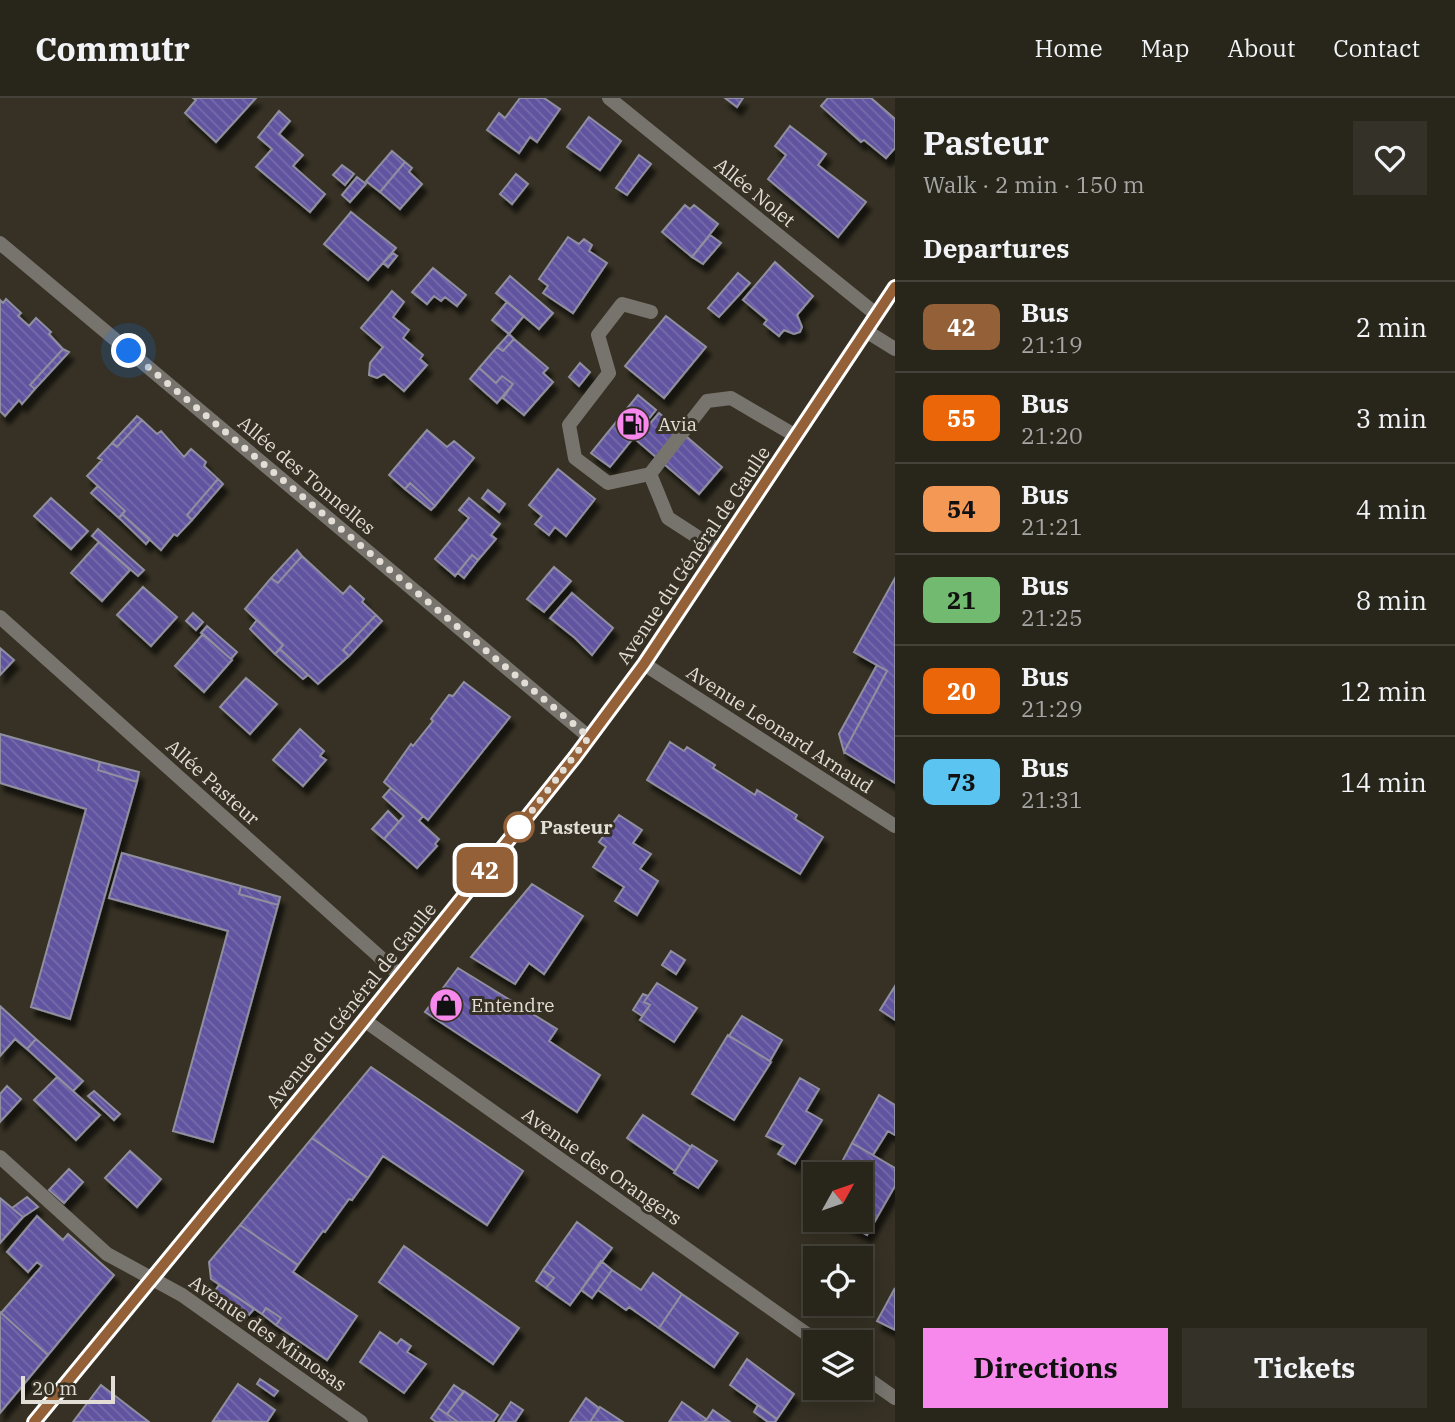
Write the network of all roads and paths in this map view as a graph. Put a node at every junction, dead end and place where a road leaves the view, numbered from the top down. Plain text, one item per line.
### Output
1 (609, 98) edge
2 (0, 243) edge
3 (895, 287) edge
4 (651, 312) dead end
5 (877, 315) junction
6 (866, 331) junction
7 (895, 349) edge
8 (796, 436) junction
9 (650, 474) junction
10 (719, 551) junction
11 (0, 617) edge
12 (644, 664) junction
13 (589, 737) junction
14 (895, 826) edge
15 (401, 975) junction
16 (364, 1020) junction
17 (0, 1157) edge
18 (150, 1280) junction
19 (803, 1331) edge
20 (873, 1382) edge
21 (895, 1398) edge
22 (34, 1422) edge
23 (361, 1422) edge

1 - 5 street, Allée Nolet
2 - 13 street, Allée des Tonnelles
3 - 5 main road, Avenue du Général de Gaulle
4 - 9 street
5 - 6 main road, Avenue du Général de Gaulle
6 - 7 street
6 - 8 main road, Avenue du Général de Gaulle
8 - 9 street
8 - 10 main road, Avenue du Général de Gaulle
9 - 10 street
10 - 12 main road, Avenue du Général de Gaulle
11 - 15 street, Allée Pasteur
12 - 13 main road, Avenue du Général de Gaulle
12 - 14 street, Avenue Leonard Arnaud
13 - 15 main road, Avenue du Général de Gaulle
15 - 16 main road, Avenue du Général de Gaulle
16 - 18 main road, Avenue du Général de Gaulle
16 - 19 street, Avenue des Orangers
17 - 18 street, Avenue des Mimosas
18 - 22 main road, Avenue du Général de Gaulle
18 - 23 street, Avenue des Mimosas
20 - 21 street

